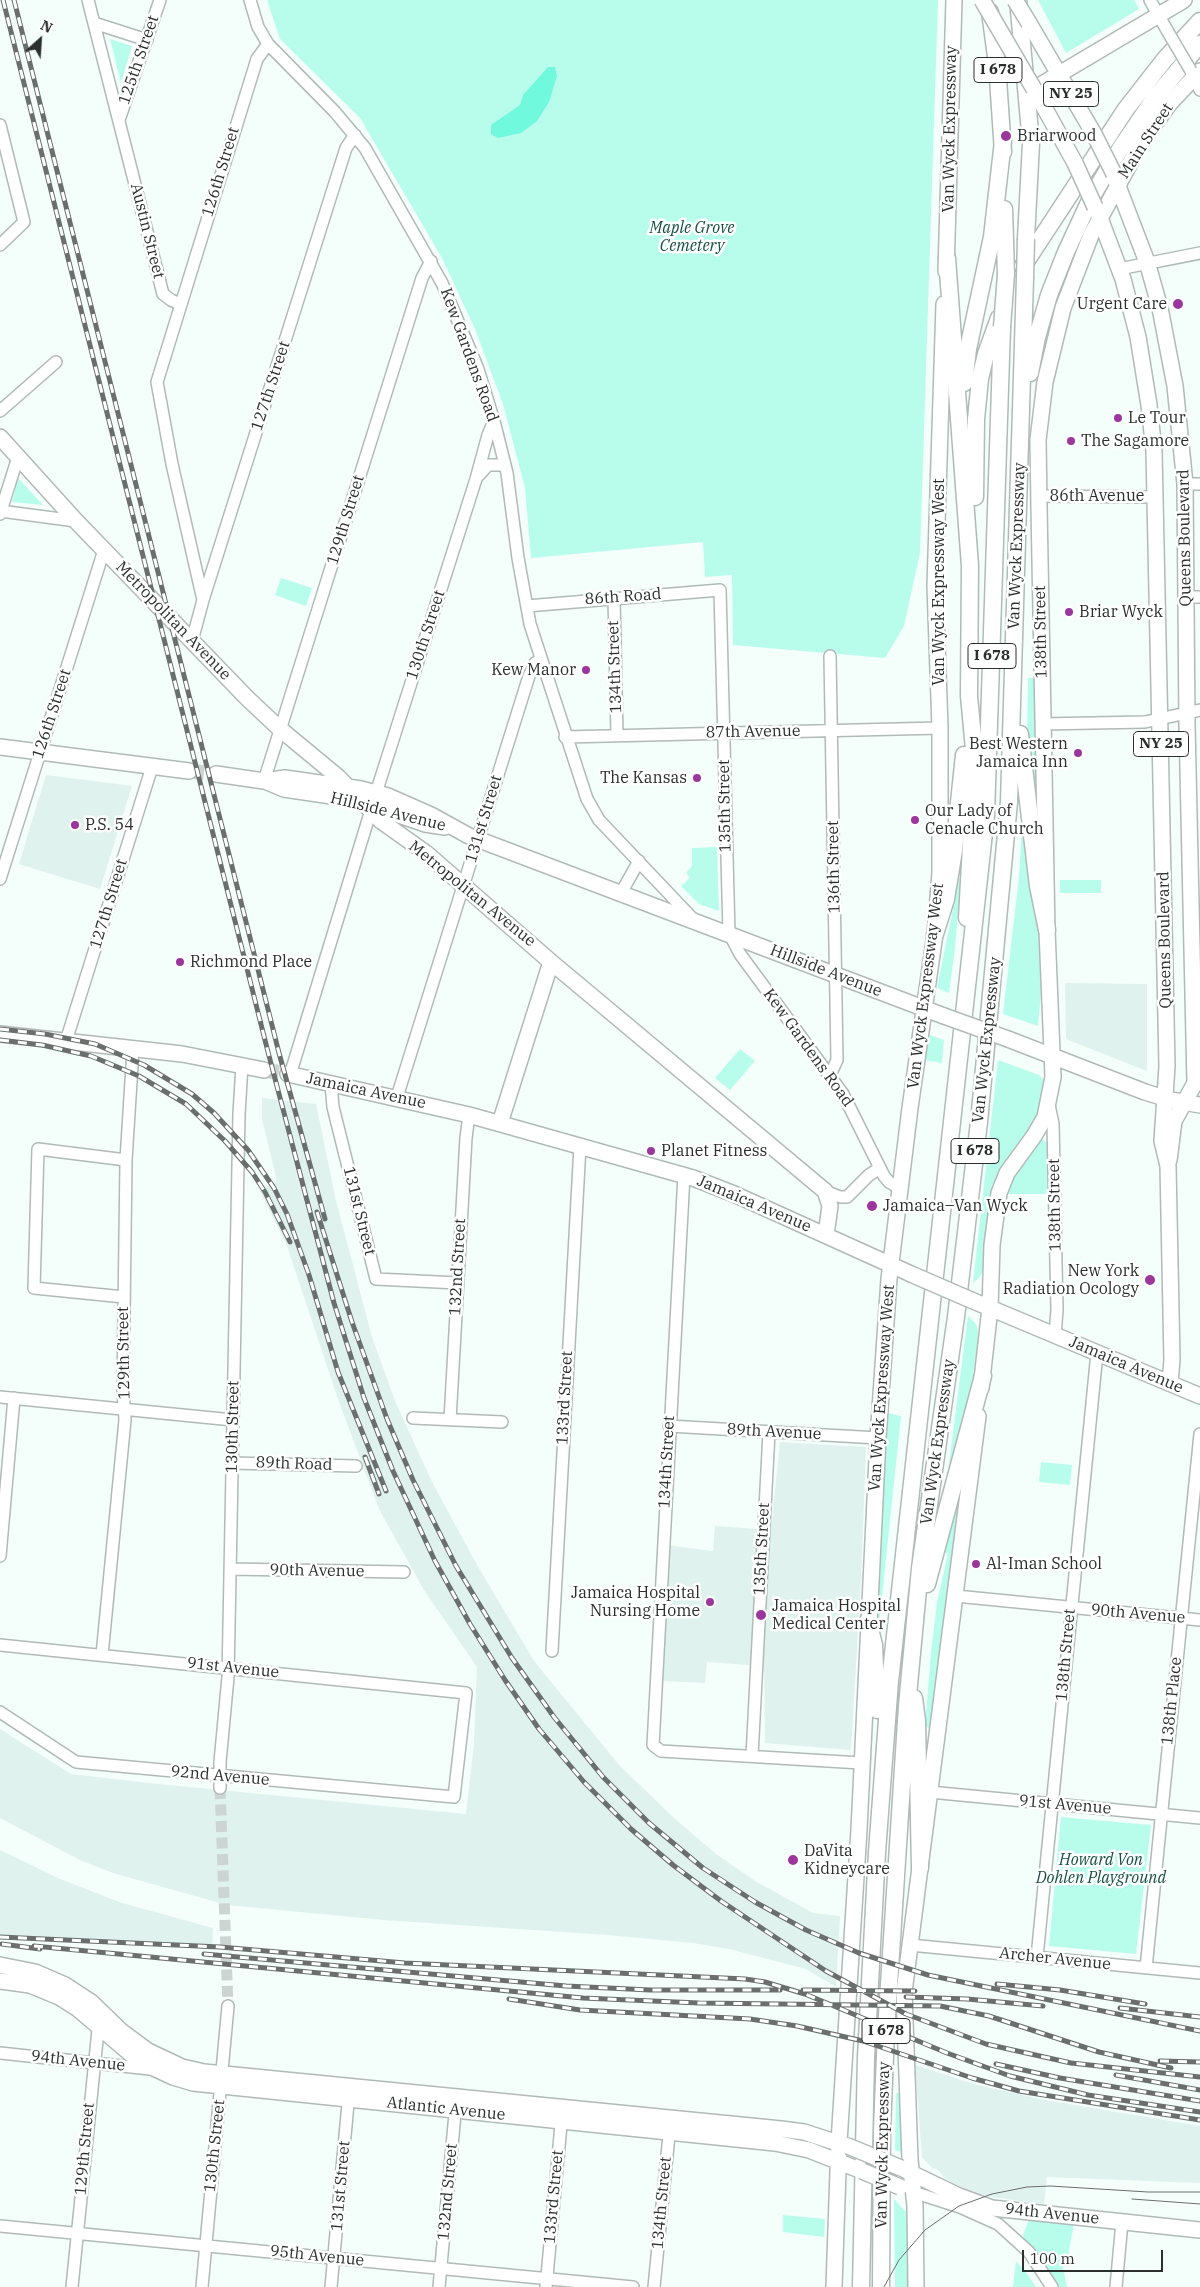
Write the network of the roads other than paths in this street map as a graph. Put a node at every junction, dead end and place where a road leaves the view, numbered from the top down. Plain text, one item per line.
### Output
1 (88, 0) edge
2 (160, 0) edge
3 (250, 0) edge
4 (954, 0) edge
5 (982, 0) edge
6 (988, 0) edge
7 (1016, 0) edge
8 (1150, 0) edge
9 (1184, 0) edge
10 (1158, 16) junction
11 (1200, 22) edge
12 (94, 23) junction
13 (147, 40) junction
14 (268, 44) junction
15 (1200, 44) edge
16 (1054, 76) junction
17 (1196, 77) edge
18 (1034, 89) junction
19 (119, 120) junction
20 (0, 125) edge
21 (355, 135) junction
22 (1002, 141) junction
23 (1116, 180) junction
24 (1098, 212) junction
25 (0, 244) edge
26 (1200, 253) edge
27 (947, 258) junction
28 (431, 261) junction
29 (1147, 262) junction
30 (1119, 269) junction
31 (180, 304) junction
32 (56, 362) dead end
33 (0, 411) edge
34 (494, 422) junction
35 (1020, 430) junction
36 (0, 437) edge
37 (962, 450) junction
38 (18, 457) junction
39 (506, 465) junction
40 (476, 479) junction
41 (1192, 484) edge
42 (1039, 496) junction
43 (1155, 497) junction
44 (0, 512) edge
45 (76, 521) junction
46 (104, 550) junction
47 (970, 566) junction
48 (720, 590) joint
49 (1193, 597) edge
50 (614, 598) junction
51 (203, 600) junction
52 (526, 606) junction
53 (192, 641) junction
54 (830, 656) dead end
55 (541, 659) junction
56 (1013, 662) junction
57 (969, 696) junction
58 (1194, 711) edge
59 (1160, 720) junction
60 (1042, 724) junction
61 (940, 728) junction
62 (280, 729) junction
63 (831, 730) junction
64 (723, 732) junction
65 (617, 735) junction
66 (565, 736) junction
67 (0, 747) edge
68 (40, 752) junction
69 (152, 767) junction
70 (189, 771) tunnel mouth
71 (216, 774) tunnel mouth
72 (264, 780) junction
73 (348, 787) junction
74 (376, 792) junction
75 (367, 806) junction
76 (411, 819) junction
77 (454, 829) junction
78 (478, 839) junction
79 (426, 853) junction
80 (639, 861) junction
81 (0, 879) edge
82 (463, 886) junction
83 (621, 893) junction
84 (694, 920) junction
85 (1047, 930) junction
86 (729, 933) junction
87 (935, 934) junction
88 (551, 962) junction
89 (836, 975) junction
90 (968, 985) junction
91 (923, 1009) junction
92 (0, 1034) edge
93 (66, 1041) junction
94 (133, 1050) junction
95 (1053, 1057) junction
96 (242, 1065) junction
97 (264, 1070) tunnel mouth
98 (289, 1075) joint
99 (830, 1075) junction
100 (331, 1084) junction
101 (397, 1097) junction
102 (1166, 1098) junction
103 (1049, 1104) junction
104 (1192, 1104) edge
105 (469, 1115) junction
106 (500, 1123) junction
107 (580, 1146) junction
108 (126, 1160) junction
109 (1168, 1166) junction
110 (880, 1168) junction
111 (684, 1175) junction
112 (899, 1188) junction
113 (825, 1190) junction
114 (826, 1235) junction
115 (890, 1264) junction
116 (458, 1282) junction
117 (124, 1297) junction
118 (990, 1308) junction
119 (1055, 1335) junction
120 (1097, 1353) junction
121 (983, 1376) junction
122 (1170, 1383) junction
123 (1200, 1396) edge
124 (0, 1397) edge
125 (14, 1398) junction
126 (125, 1408) junction
127 (413, 1418) dead end
128 (233, 1420) junction
129 (450, 1420) junction
130 (502, 1422) dead end
131 (670, 1426) junction
132 (769, 1432) junction
133 (1200, 1434) edge
134 (878, 1438) junction
135 (232, 1462) junction
136 (356, 1466) dead end
137 (0, 1556) edge
138 (230, 1569) junction
139 (404, 1572) dead end
140 (956, 1596) junction
141 (1071, 1608) junction
142 (1180, 1618) junction
143 (868, 1620) junction
144 (1200, 1620) edge
145 (913, 1637) junction
146 (0, 1645) edge
147 (552, 1651) dead end
148 (102, 1655) junction
149 (228, 1668) junction
150 (910, 1672) junction
151 (0, 1712) edge
152 (752, 1756) junction
153 (861, 1762) junction
154 (883, 1767) junction
155 (220, 1776) junction
156 (220, 1788) tunnel mouth
157 (930, 1792) junction
158 (454, 1797) joint
159 (1052, 1804) junction
160 (1161, 1814) junction
161 (1200, 1818) edge
162 (920, 1868) junction
163 (910, 1945) junction
164 (1038, 1957) junction
165 (0, 1965) edge
166 (1146, 1968) junction
167 (1200, 1974) edge
168 (0, 1980) edge
169 (228, 2006) tunnel mouth
170 (100, 2011) junction
171 (98, 2026) junction
172 (0, 2053) edge
173 (94, 2063) junction
174 (156, 2070) junction
175 (222, 2081) junction
176 (349, 2093) junction
177 (456, 2103) junction
178 (562, 2114) junction
179 (670, 2125) junction
180 (844, 2144) junction
181 (844, 2164) junction
182 (906, 2171) junction
183 (906, 2190) junction
184 (1122, 2222) junction
185 (0, 2226) edge
186 (1200, 2230) edge
187 (78, 2233) junction
188 (206, 2245) junction
189 (334, 2258) junction
190 (441, 2268) junction
191 (547, 2283) edge
192 (72, 2287) edge
193 (202, 2287) edge
194 (331, 2287) edge
195 (439, 2287) edge
196 (633, 2287) edge
197 (654, 2287) edge
198 (834, 2287) edge
199 (861, 2287) edge
200 (880, 2287) edge
201 (916, 2287) edge
202 (1052, 2287) edge
203 (1116, 2287) edge

1 - 12 street, Austin Street
2 - 13 street, 125th Street
3 - 14 street, Kew Gardens Road
4 - 27 main road, Van Wyck Expressway
5 - 18 main road, Queens Boulevard, bridge
6 - 22 highway, Van Wyck Expressway / I 678
7 - 16 main road, Queens Boulevard / NY 25, bridge
7 - 35 highway, Van Wyck Expressway / I 678, bridge
8 - 10 street
9 - 10 main road
10 - 16 main road
10 - 17 street, bridge
11 - 47 highway
12 - 13 street
12 - 19 street, Austin Street
13 - 19 street, 125th Street
14 - 21 street, Kew Gardens Road
14 - 31 street, 126th Street
15 - 35 highway
16 - 18 main road
16 - 23 main road, Queens Boulevard / NY 25, bridge
17 - 23 main road, Main Street
18 - 24 main road, Queens Boulevard / NY 25, bridge
19 - 31 street, Austin Street
20 - 25 street
21 - 28 street, Kew Gardens Road
21 - 51 street, 127th Street
22 - 37 highway
22 - 90 highway, Van Wyck Expressway / I 678, bridge
23 - 24 main road, Main Street
23 - 29 main road, Queens Boulevard / NY 25
24 - 30 main road, Queens Boulevard / NY 25
24 - 42 main road, 138th Street
26 - 29 street
27 - 37 highway
27 - 61 main road, Van Wyck Expressway West
28 - 34 street, Kew Gardens Road
28 - 62 street, 129th Street
29 - 30 street
29 - 41 main road, Queens Boulevard / NY 25
30 - 43 main road, Queens Boulevard / NY 25
31 - 51 street
32 - 33 street
34 - 39 street, Kew Gardens Road
34 - 40 street, 130th Street
35 - 56 highway, Van Wyck Expressway / I 678
36 - 38 main road, Metropolitan Avenue
37 - 47 highway
38 - 44 street
38 - 45 main road, Metropolitan Avenue
39 - 40 street
39 - 52 street, Kew Gardens Road
40 - 74 street, 130th Street
41 - 49 main road, Queens Boulevard / NY 25
42 - 43 street, 86th Avenue
42 - 60 main road, 138th Street
43 - 59 main road, Queens Boulevard / NY 25
44 - 45 street
45 - 46 main road, Metropolitan Avenue
46 - 53 main road, Metropolitan Avenue
46 - 68 street, 126th Street
47 - 57 highway
48 - 50 street, 86th Road
48 - 64 street, 135th Street
49 - 58 main road, Queens Boulevard / NY 25
50 - 52 street, 86th Road
50 - 65 street, 134th Street
51 - 53 street, 127th Street
52 - 55 street, Kew Gardens Road
53 - 62 main road, Metropolitan Avenue
54 - 63 street, 136th Street
55 - 66 street, Kew Gardens Road
55 - 78 street, 131st Street
56 - 85 highway
56 - 145 highway, Van Wyck Expressway / I 678
57 - 87 highway
57 - 90 highway
58 - 59 street
58 - 104 main road, Queens Boulevard / NY 25
59 - 60 street
59 - 102 main road, Queens Boulevard / NY 25
60 - 85 main road, 138th Street
61 - 63 street, 87th Avenue
61 - 87 main road, Van Wyck Expressway West
62 - 72 street, 129th Street
62 - 73 main road, Metropolitan Avenue
63 - 64 street, 87th Avenue
63 - 89 street, 136th Street
64 - 65 street, 87th Avenue
64 - 86 street, 135th Street
65 - 66 street, 87th Avenue
66 - 80 street, Kew Gardens Road
67 - 68 main road
68 - 69 main road
68 - 81 street, 126th Street
69 - 70 main road
69 - 93 street, 127th Street
71 - 72 main road, Hillside Avenue
72 - 73 main road, Hillside Avenue
72 - 75 main road, Hillside Avenue
73 - 74 main road, Hillside Avenue
73 - 75 main road, Metropolitan Avenue
74 - 77 main road, Hillside Avenue
75 - 76 main road, Hillside Avenue
75 - 79 main road, Metropolitan Avenue
75 - 98 street
76 - 77 main road, Hillside Avenue
76 - 79 main road
77 - 78 main road, Hillside Avenue
78 - 82 street, 131st Street
78 - 83 main road, Hillside Avenue
79 - 82 main road, Metropolitan Avenue
80 - 83 street
80 - 84 street, Kew Gardens Road
82 - 88 main road, Metropolitan Avenue
82 - 101 street, 131st Street
83 - 84 main road, Hillside Avenue
84 - 86 main road, Hillside Avenue
85 - 95 main road, 138th Street
86 - 89 main road, Hillside Avenue
86 - 99 street, Kew Gardens Road
87 - 91 main road, Van Wyck Expressway West
88 - 106 main road
88 - 113 main road, Metropolitan Avenue
89 - 91 main road, Hillside Avenue
89 - 99 street, 136th Street
90 - 154 highway, Van Wyck Expressway / I 678
91 - 95 main road, Hillside Avenue, bridge
91 - 112 main road, Van Wyck Expressway West
92 - 93 main road
93 - 94 main road
94 - 96 main road
94 - 108 street, 129th Street
95 - 102 main road, Hillside Avenue
95 - 103 main road
96 - 97 main road
96 - 128 street, 130th Street
98 - 100 main road, Jamaica Avenue
99 - 110 street, Kew Gardens Road
100 - 101 main road, Jamaica Avenue
100 - 116 street, 131st Street
101 - 105 main road, Jamaica Avenue
102 - 104 main road, Hillside Avenue
102 - 109 main road, Queens Boulevard
103 - 118 main road
103 - 119 street, 138th Street
104 - 109 main road, Queens Boulevard
105 - 106 main road, Jamaica Avenue
105 - 116 street, 132nd Street
106 - 107 main road, Jamaica Avenue
107 - 111 main road, Jamaica Avenue
107 - 147 street, 133rd Street
108 - 117 street, 129th Street
108 - 117 street
109 - 122 main road, Queens Boulevard
110 - 112 street, Kew Gardens Road
110 - 113 street
111 - 114 main road, Jamaica Avenue
111 - 131 street, 134th Street
112 - 115 main road, Van Wyck Expressway West
113 - 114 main road
114 - 115 main road, Jamaica Avenue
115 - 118 main road, Jamaica Avenue, bridge
115 - 134 main road, Van Wyck Expressway West
116 - 129 street, 132nd Street
117 - 126 street, 129th Street
118 - 119 main road, Jamaica Avenue
118 - 121 main road, Van Wyck Expressway
119 - 120 main road, Jamaica Avenue
120 - 122 main road, Jamaica Avenue
120 - 141 street, 138th Street
121 - 140 main road, Van Wyck Expressway
121 - 145 highway
122 - 123 main road, Jamaica Avenue
124 - 125 street
125 - 126 street
125 - 137 street
126 - 128 street
126 - 148 street, 129th Street
127 - 129 street
128 - 135 street, 130th Street
129 - 130 street
131 - 132 street, 89th Avenue
131 - 152 street, 134th Street
132 - 134 street, 89th Avenue
132 - 152 street, 135th Street
133 - 142 street, 138th Place
134 - 143 main road, Van Wyck Expressway West
135 - 136 street, 89th Road
135 - 138 street, 130th Street
138 - 139 street, 90th Avenue
138 - 149 street, 130th Street
140 - 141 street, 90th Avenue
140 - 157 main road, Van Wyck Expressway
141 - 142 street, 90th Avenue
141 - 159 street, 138th Street
142 - 144 street, 90th Avenue
142 - 160 street, 138th Place
143 - 153 main road, Van Wyck Expressway West
143 - 154 highway
145 - 150 highway, Van Wyck Expressway / I 678
146 - 148 street, 91st Avenue
148 - 149 street, 91st Avenue
149 - 155 street, 130th Street
149 - 158 street, 91st Avenue
150 - 162 highway
150 - 200 highway, Van Wyck Expressway / I 678
151 - 155 street, 92nd Avenue
152 - 153 street
153 - 180 main road
154 - 199 highway, Van Wyck Expressway / I 678
155 - 156 street, 130th Street
155 - 158 street, 92nd Avenue
157 - 159 street, 91st Avenue
157 - 162 main road, Van Wyck Expressway
159 - 160 street, 91st Avenue
159 - 164 street, 138th Street
160 - 161 street, 91st Avenue
160 - 166 street, 138th Place
162 - 163 main road, Van Wyck Expressway
163 - 164 street, Archer Avenue
163 - 182 main road, Van Wyck Expressway
164 - 166 street, Archer Avenue
165 - 170 main road, Atlantic Avenue
166 - 167 street, Archer Avenue
168 - 171 main road, Atlantic Avenue
169 - 175 street, 130th Street
170 - 171 street, 129th Street
170 - 175 main road, Atlantic Avenue
171 - 173 street, 129th Street
171 - 174 main road, Atlantic Avenue
172 - 173 street, 94th Avenue
173 - 174 street, 94th Avenue
173 - 187 street, 129th Street
174 - 175 main road, Atlantic Avenue
175 - 176 main road, Atlantic Avenue
175 - 188 street, 130th Street
176 - 177 main road, Atlantic Avenue
176 - 189 street, 131st Street
177 - 178 main road, Atlantic Avenue
177 - 190 street, 132nd Street
178 - 179 main road, Atlantic Avenue
178 - 191 street, 133rd Street
179 - 180 main road, Atlantic Avenue
179 - 181 main road, Atlantic Avenue
179 - 197 street, 134th Street
180 - 181 main road
180 - 182 main road, Atlantic Avenue, bridge
181 - 183 main road, Atlantic Avenue, bridge
181 - 198 main road
182 - 183 main road, Van Wyck Expressway
182 - 184 main road, 94th Avenue
183 - 201 main road, Van Wyck Expressway
183 - 202 street, 94th Avenue
184 - 186 main road, 94th Avenue
184 - 203 street
185 - 187 street, 95th Avenue
187 - 188 street, 95th Avenue
187 - 192 street, 129th Street
188 - 189 street, 95th Avenue
188 - 193 street, 130th Street
189 - 190 street, 95th Avenue
189 - 194 street, 131st Street
190 - 191 street, 95th Avenue
190 - 195 street, 132nd Street
191 - 196 street, 95th Avenue

